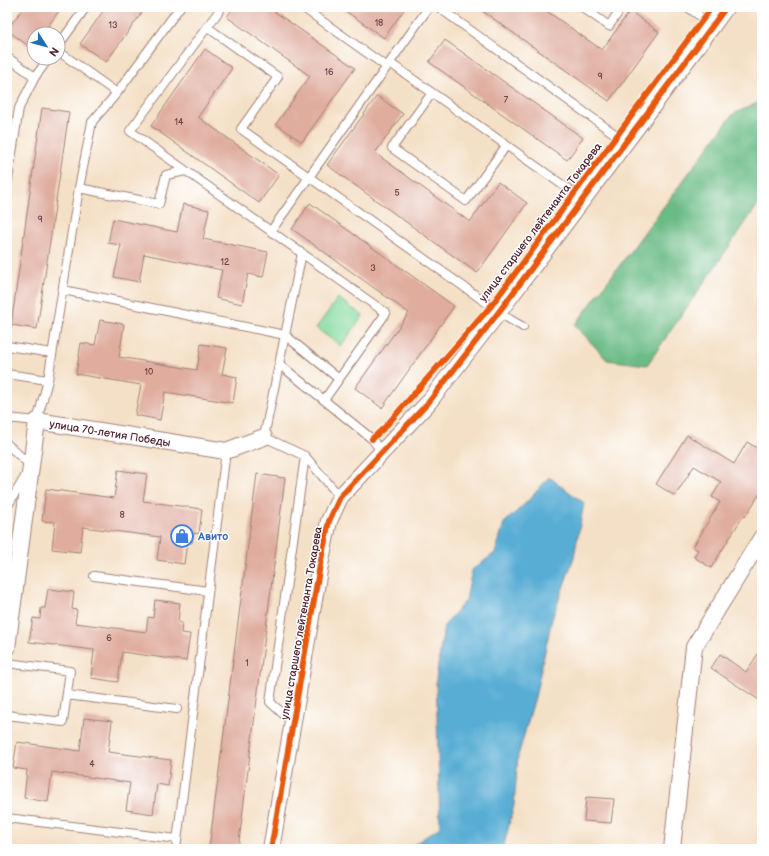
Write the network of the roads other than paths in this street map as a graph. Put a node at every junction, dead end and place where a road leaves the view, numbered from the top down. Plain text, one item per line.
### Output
1 (86, 7) edge
2 (180, 7) edge
3 (222, 7) edge
4 (302, 7) edge
5 (429, 7) edge
6 (438, 7) edge
7 (582, 7) edge
8 (622, 7) edge
9 (687, 7) edge
10 (726, 7) edge
11 (713, 25) junction
12 (207, 27) junction
13 (66, 35) edge
14 (7, 57) edge
15 (66, 57) edge
16 (388, 65) junction
17 (43, 66) edge
18 (35, 77) junction
19 (117, 93) junction
20 (432, 93) junction
21 (626, 142) junction
22 (506, 146) junction
23 (186, 171) junction
24 (310, 177) junction
25 (7, 186) edge
26 (79, 188) junction
27 (574, 193) dead end
28 (271, 231) junction
29 (302, 253) junction
30 (63, 290) junction
31 (498, 313) junction
32 (523, 327) dead end
33 (285, 335) junction
34 (7, 346) edge
35 (52, 353) junction
36 (279, 364) junction
37 (7, 374) edge
38 (339, 379) junction
39 (48, 380) junction
40 (324, 400) junction
41 (7, 418) edge
42 (37, 421) junction
43 (264, 437) junction
44 (7, 444) edge
45 (226, 451) junction
46 (382, 452) junction
47 (305, 456) junction
48 (32, 466) junction
49 (340, 497) junction
50 (7, 507) edge
51 (762, 537) edge
52 (94, 576) dead end
53 (12, 579) edge
54 (208, 591) junction
55 (9, 615) edge
56 (7, 648) edge
57 (7, 663) edge
58 (67, 695) junction
59 (178, 709) dead end
60 (7, 715) edge
61 (293, 723) junction
62 (7, 818) edge
63 (177, 839) junction
64 (176, 849) edge
65 (271, 849) edge
66 (672, 849) edge

1 - 13 lane
2 - 19 lane
3 - 12 lane
4 - 16 lane
5 - 16 lane
6 - 21 lane
7 - 8 lane
9 - 11 lane
10 - 11 street, улица старшего лейтенанта Токарева
11 - 21 street, улица старшего лейтенанта Токарева
12 - 23 lane
12 - 24 lane
14 - 18 lane
15 - 19 lane
16 - 20 lane
16 - 24 lane
17 - 18 lane
18 - 25 lane
19 - 26 lane
20 - 22 lane
20 - 22 lane
21 - 31 street, улица старшего лейтенанта Токарева
22 - 27 lane
23 - 26 lane
23 - 28 lane
24 - 28 lane
24 - 31 lane
26 - 30 lane
28 - 29 lane
29 - 33 lane
29 - 38 lane
30 - 33 lane
30 - 35 lane
31 - 32 lane
31 - 46 street, улица старшего лейтенанта Токарева
33 - 36 lane
33 - 38 lane
34 - 35 lane
35 - 39 lane
36 - 40 lane
36 - 43 lane
37 - 39 lane
38 - 40 lane
39 - 42 lane
40 - 46 lane
41 - 42 lane
42 - 45 street, улица 70-летия Победы
42 - 48 street, улица 70-летия Победы
43 - 45 street, улица 70-летия Победы
43 - 47 lane
44 - 48 lane
45 - 54 lane
46 - 49 street, улица старшего лейтенанта Токарева
47 - 49 lane
47 - 61 lane
48 - 50 lane
48 - 53 street, улица 70-летия Победы
49 - 61 street, улица старшего лейтенанта Токарева
51 - 66 street
52 - 54 lane
53 - 55 street, улица 70-летия Победы
54 - 63 lane
55 - 56 street, улица 70-летия Победы
57 - 58 lane
58 - 59 lane
58 - 60 lane
61 - 65 street, улица старшего лейтенанта Токарева
62 - 63 lane
63 - 64 lane

